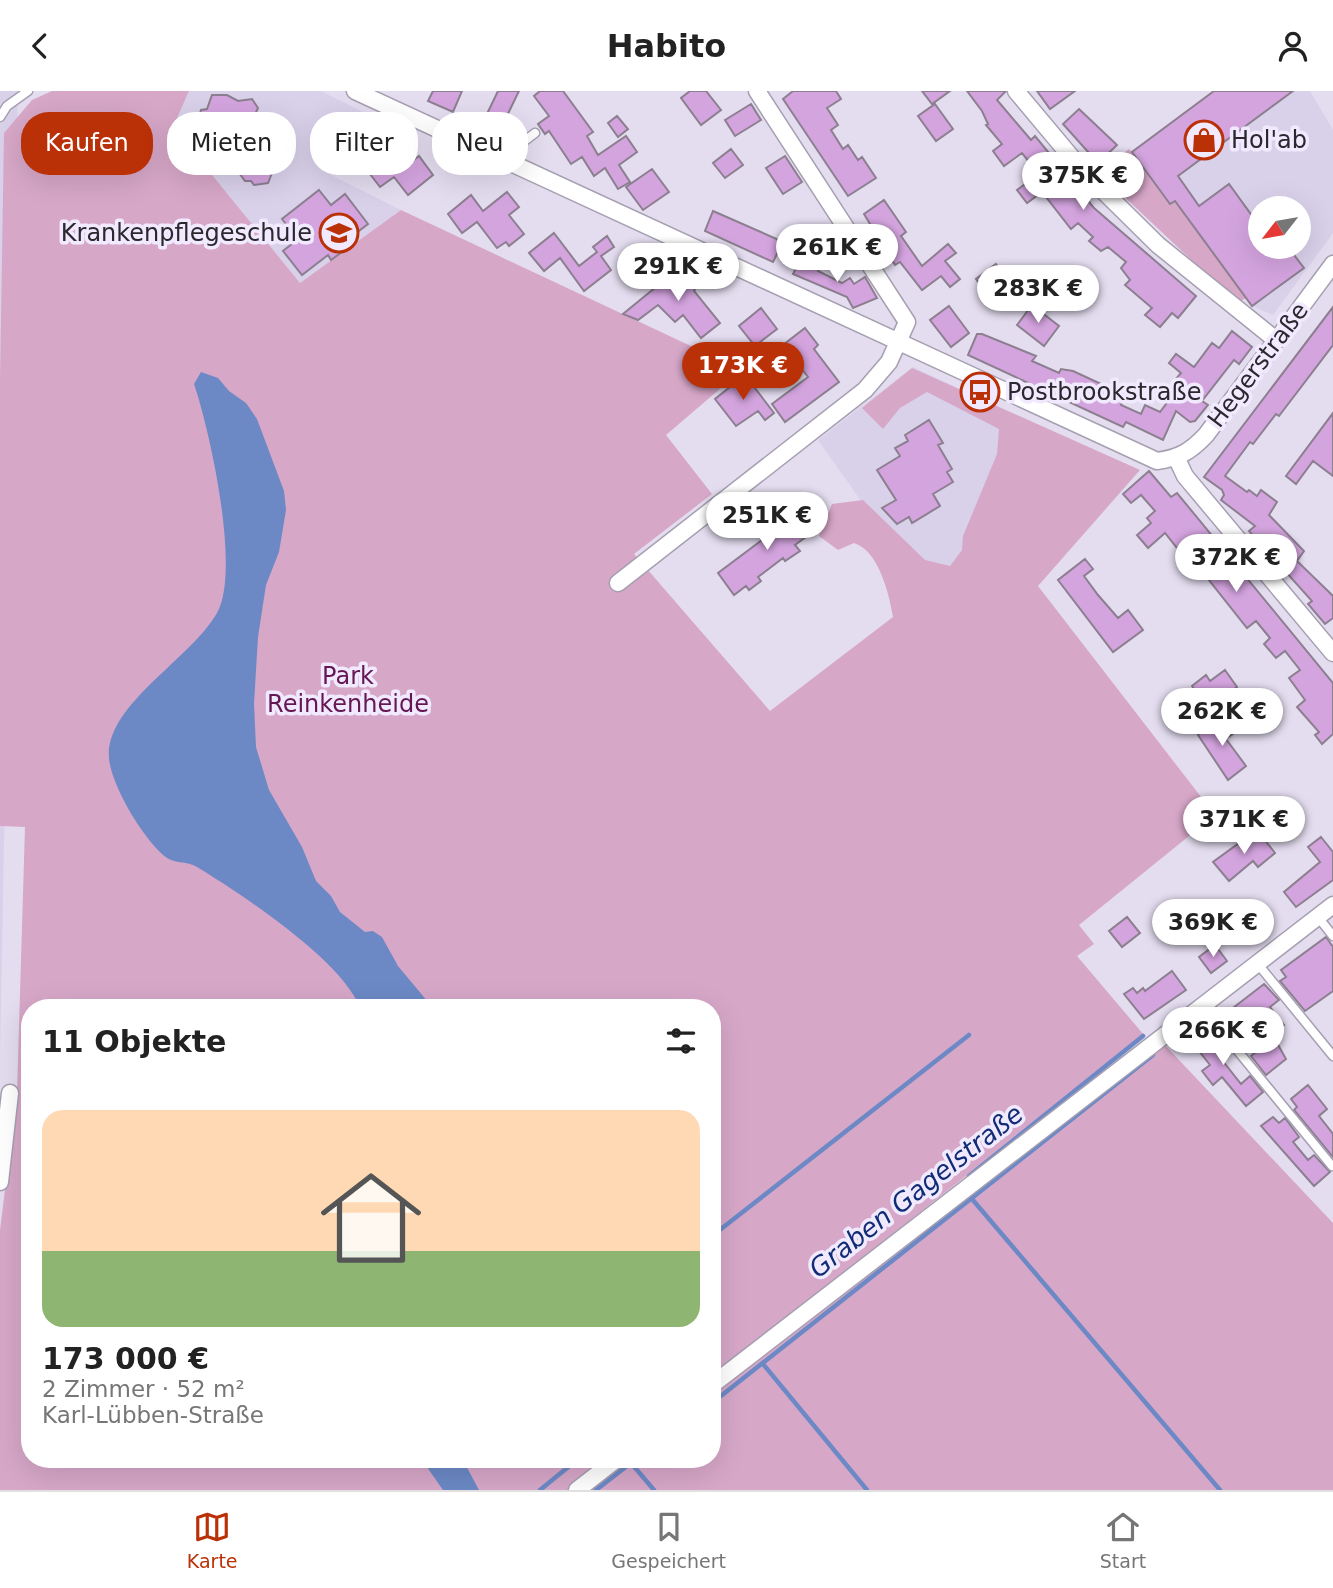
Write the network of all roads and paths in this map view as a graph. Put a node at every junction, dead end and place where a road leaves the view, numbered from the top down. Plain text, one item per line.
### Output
1 (28, 91) edge
2 (355, 91) edge
3 (757, 91) edge
4 (1016, 91) edge
5 (0, 117) edge
6 (432, 127) edge
7 (535, 133) dead end
8 (528, 138) edge
9 (528, 172) edge
10 (1333, 264) edge
11 (1276, 341) junction
12 (898, 343) junction
13 (1177, 459) junction
14 (618, 583) dead end
15 (1333, 653) edge
16 (1333, 905) edge
17 (1318, 917) junction
18 (1333, 936) edge
19 (1257, 963) junction
20 (1201, 1006) junction
21 (1333, 1056) edge
22 (10, 1093) dead end
23 (1332, 1166) edge
24 (0, 1182) edge
25 (721, 1378) edge
26 (605, 1468) edge
27 (577, 1490) edge

1 - 5 lane
2 - 6 street
3 - 12 street
4 - 11 street
7 - 8 lane
9 - 12 street
10 - 11 street, Hegerstraße
11 - 13 street, Hegerstraße
12 - 13 street
12 - 14 street
13 - 15 street
16 - 17 street
17 - 18 lane
17 - 19 street
19 - 20 street
19 - 21 lane
20 - 23 lane
20 - 25 street
22 - 24 street
26 - 27 street

